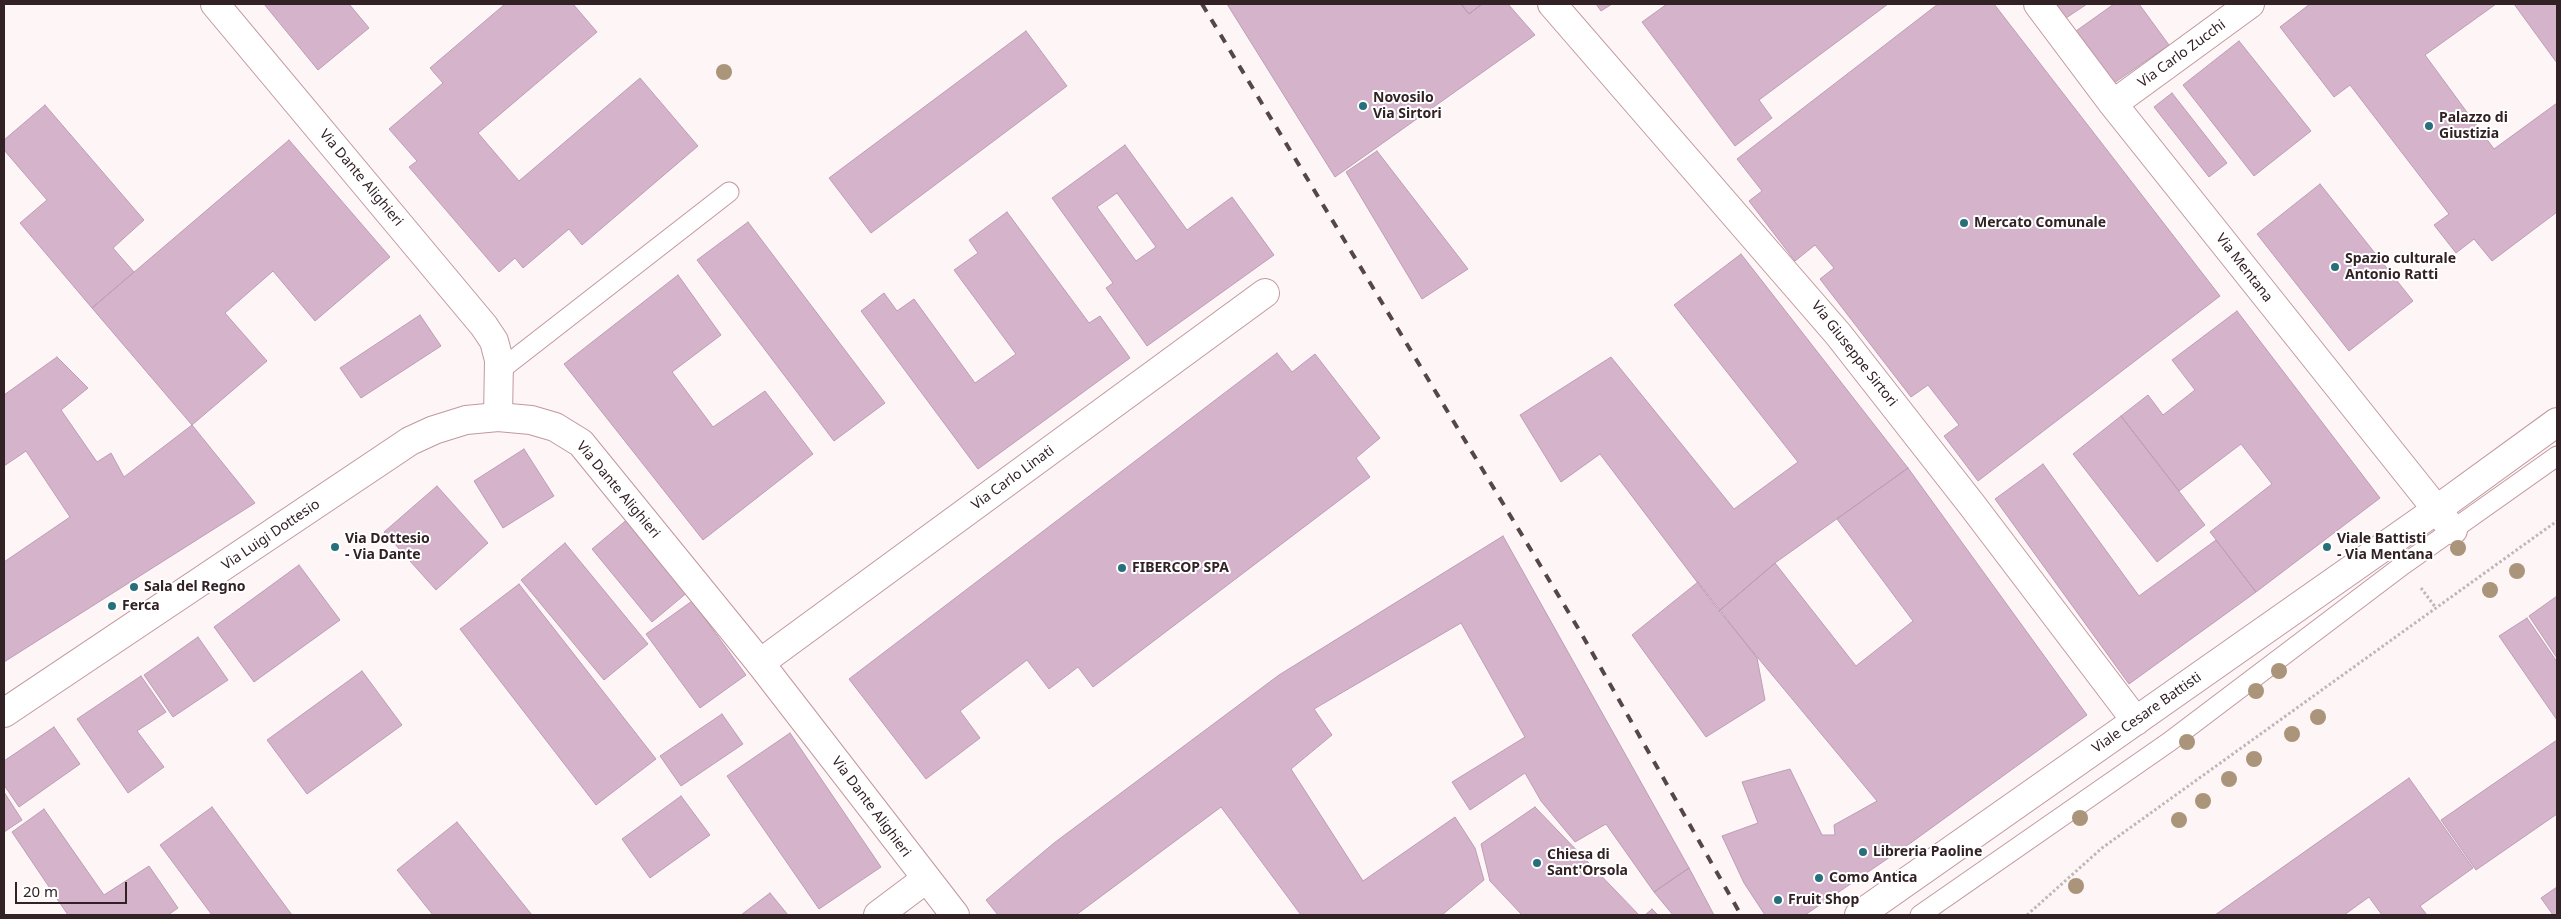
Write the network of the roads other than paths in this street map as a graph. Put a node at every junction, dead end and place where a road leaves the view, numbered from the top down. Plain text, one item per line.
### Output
1 (215, 4) edge
2 (1552, 4) edge
3 (2038, 4) edge
4 (2250, 4) edge
5 (2113, 104) junction
6 (729, 192) dead end
7 (1264, 293) dead end
8 (499, 371) junction
9 (498, 417) junction
10 (2557, 422) edge
11 (2557, 456) edge
12 (2444, 520) junction
13 (760, 663) junction
14 (4, 713) edge
15 (2136, 721) junction
16 (926, 879) junction
17 (878, 915) edge
18 (955, 915) edge
19 (1859, 915) edge
20 (1920, 915) edge

1 - 8 street, Via Dante Alighieri
2 - 15 street, Via Giuseppe Sirtori
3 - 5 street, Via Mentana
4 - 5 street, Via Carlo Zucchi
5 - 12 street, Via Mentana
6 - 8 lane
7 - 13 street, Via Carlo Linati
8 - 9 street, Via Dante Alighieri
9 - 13 street, Via Dante Alighieri
9 - 14 street, Via Luigi Dottesio
10 - 12 street, Viale Cesare Battisti
11 - 12 lane
12 - 15 street, Viale Cesare Battisti
12 - 20 lane
13 - 16 street, Via Dante Alighieri
15 - 19 street, Viale Cesare Battisti
16 - 17 street
16 - 18 street, Via Dante Alighieri

